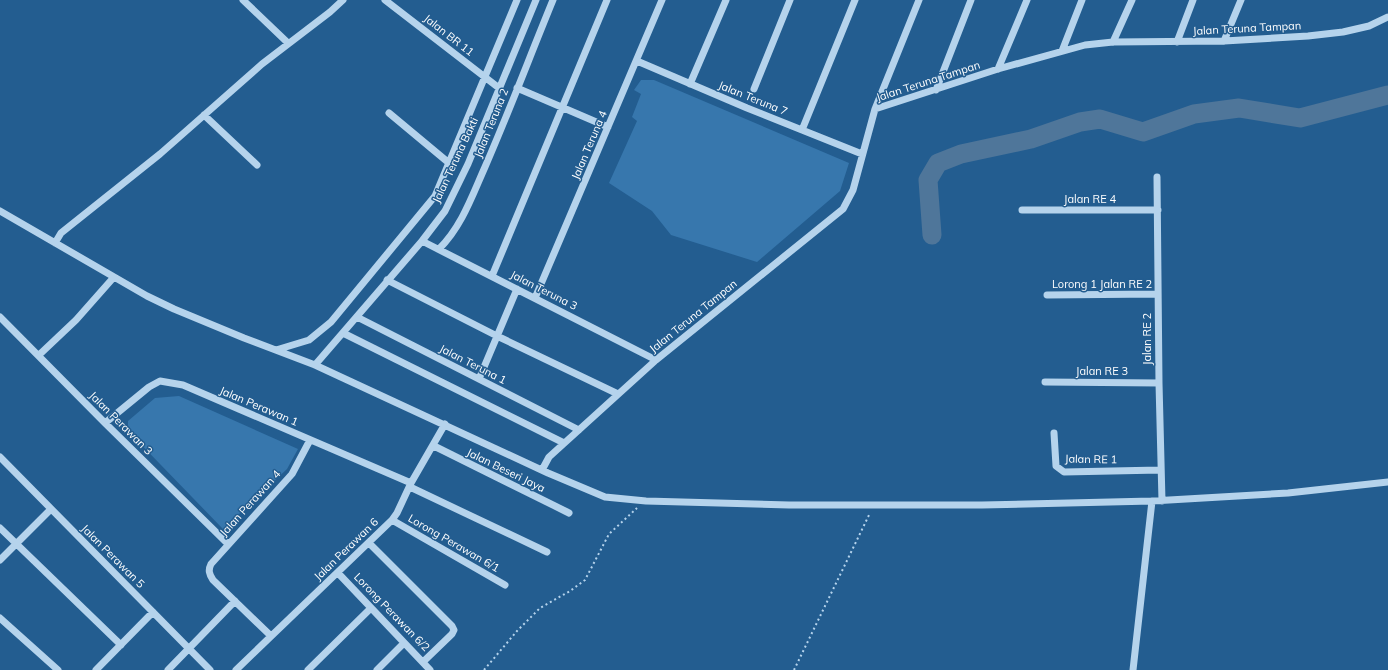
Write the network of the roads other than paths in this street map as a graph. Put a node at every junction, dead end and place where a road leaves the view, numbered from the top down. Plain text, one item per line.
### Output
1 (242, 0) edge
2 (343, 0) edge
3 (384, 0) edge
4 (517, 0) edge
5 (536, 0) edge
6 (553, 0) edge
7 (607, 0) edge
8 (662, 0) edge
9 (726, 0) edge
10 (790, 0) edge
11 (855, 0) edge
12 (919, 0) edge
13 (972, 0) edge
14 (1027, 0) edge
15 (1082, 0) edge
16 (1132, 0) edge
17 (1193, 0) edge
18 (1241, 0) edge
19 (1388, 17) edge
20 (1224, 41) junction
21 (1113, 42) junction
22 (1177, 42) junction
23 (288, 43) junction
24 (1062, 51) junction
25 (637, 61) junction
26 (998, 69) junction
27 (484, 77) junction
28 (690, 84) junction
29 (499, 88) junction
30 (517, 88) junction
31 (754, 89) dead end
32 (936, 90) junction
33 (562, 107) junction
34 (875, 108) junction
35 (389, 113) dead end
36 (204, 115) junction
37 (608, 127) junction
38 (802, 130) junction
39 (862, 154) junction
40 (450, 163) junction
41 (256, 165) dead end
42 (1157, 177) dead end
43 (1022, 210) dead end
44 (1158, 210) junction
45 (0, 211) edge
46 (422, 241) junction
47 (55, 243) junction
48 (439, 249) junction
49 (492, 276) junction
50 (114, 277) junction
51 (387, 280) junction
52 (517, 289) junction
53 (1158, 294) junction
54 (1047, 295) dead end
55 (535, 298) junction
56 (0, 317) edge
57 (357, 317) junction
58 (344, 333) junction
59 (497, 336) junction
60 (275, 350) junction
61 (39, 355) junction
62 (656, 360) junction
63 (315, 365) junction
64 (479, 379) junction
65 (1045, 382) dead end
66 (1159, 383) junction
67 (618, 394) junction
68 (105, 423) junction
69 (445, 424) junction
70 (579, 430) junction
71 (1054, 433) dead end
72 (310, 440) junction
73 (564, 443) junction
74 (434, 446) junction
75 (0, 457) edge
76 (542, 470) junction
77 (1160, 470) junction
78 (1388, 482) edge
79 (410, 485) junction
80 (1152, 501) junction
81 (1162, 501) junction
82 (51, 509) junction
83 (569, 514) dead end
84 (392, 520) junction
85 (0, 528) edge
86 (369, 543) junction
87 (16, 544) junction
88 (228, 544) junction
89 (547, 552) dead end
90 (0, 560) edge
91 (338, 573) junction
92 (505, 585) dead end
93 (236, 601) junction
94 (372, 608) junction
95 (153, 612) junction
96 (0, 618) edge
97 (271, 636) junction
98 (404, 643) junction
99 (121, 645) junction
100 (190, 649) junction
101 (424, 661) junction
102 (242, 664) junction
103 (430, 669) edge
104 (58, 670) edge
105 (96, 670) edge
106 (168, 670) edge
107 (210, 670) edge
108 (236, 670) edge
109 (248, 670) edge
110 (308, 670) edge
111 (377, 670) edge
112 (1133, 670) edge

1 - 23 street
2 - 23 street
3 - 27 street, Jalan BR 11
4 - 27 street
5 - 29 street, Jalan Teruna Bakti
6 - 30 street, Jalan Teruna 2
7 - 33 street
8 - 25 street, Jalan Teruna 4
9 - 28 street
10 - 31 street
11 - 38 street
12 - 34 street
13 - 32 street
14 - 26 street
15 - 24 street
16 - 21 street
17 - 22 street
18 - 20 street
19 - 20 street, Jalan Teruna Tampan
20 - 22 street, Jalan Teruna Tampan
21 - 22 street, Jalan Teruna Tampan
21 - 24 street, Jalan Teruna Tampan
23 - 36 street
24 - 26 street, Jalan Teruna Tampan
25 - 28 street, Jalan Teruna 7
25 - 37 street, Jalan Teruna 4
26 - 32 street, Jalan Teruna Tampan
27 - 29 street, Jalan BR 11
27 - 40 street
28 - 38 street, Jalan Teruna 7
29 - 46 street, Jalan Teruna Bakti
30 - 33 street
30 - 48 street, Jalan Teruna 2
32 - 34 street, Jalan Teruna Tampan
33 - 37 street
33 - 49 street
34 - 39 street, Jalan Teruna Tampan
35 - 40 street
36 - 41 street
36 - 47 street
37 - 55 street, Jalan Teruna 4
38 - 39 street, Jalan Teruna 7
39 - 62 street, Jalan Teruna Tampan
40 - 60 street
42 - 44 street, Jalan RE 2
43 - 44 street, Jalan RE 4
44 - 53 street, Jalan RE 2
45 - 47 street
46 - 48 street, Jalan Teruna 3
46 - 51 street, Jalan Teruna Bakti
47 - 50 street
48 - 49 street, Jalan Teruna 3
49 - 52 street, Jalan Teruna 3
50 - 60 street
50 - 61 street
51 - 57 street, Jalan Teruna Bakti
51 - 59 street
52 - 55 street, Jalan Teruna 3
52 - 59 street
53 - 54 street, Lorong 1 Jalan RE 2
53 - 66 street, Jalan RE 2
55 - 62 street, Jalan Teruna 3
56 - 61 street, Jalan Perawan 3
57 - 58 street, Jalan Teruna Bakti
57 - 64 street, Jalan Teruna 1
58 - 63 street, Jalan Teruna Bakti
58 - 73 street
59 - 64 street
59 - 67 street
60 - 63 street
61 - 68 street, Jalan Perawan 3
62 - 67 street, Jalan Teruna Tampan
63 - 69 street
64 - 70 street, Jalan Teruna 1
65 - 66 street, Jalan RE 3
66 - 77 street, Jalan RE 2
67 - 70 street, Jalan Teruna Tampan
68 - 72 street, Jalan Perawan 1
68 - 88 street, Jalan Perawan 3
69 - 74 street, Jalan Perawan 6
69 - 76 street
70 - 73 street, Jalan Teruna Tampan
71 - 77 street, Jalan RE 1
72 - 79 street, Jalan Perawan 1
72 - 88 street, Jalan Perawan 4
73 - 76 street, Jalan Teruna Tampan
74 - 79 street, Jalan Perawan 6
74 - 83 street, Jalan Beseri Jaya
75 - 82 street, Jalan Perawan 5
76 - 80 street
77 - 81 street, Jalan RE 2
78 - 81 street
79 - 84 street, Jalan Perawan 6
79 - 89 street, Jalan Perawan 1
80 - 81 street
80 - 112 street
82 - 87 street
82 - 95 street, Jalan Perawan 5
84 - 86 street, Jalan Perawan 6
84 - 92 street, Lorong Perawan 6/1
85 - 87 street
86 - 91 street, Jalan Perawan 6
86 - 101 street
87 - 90 street
87 - 99 street
88 - 93 street, Jalan Perawan 4
91 - 94 street, Lorong Perawan 6/2
91 - 97 street, Jalan Perawan 6
93 - 97 street
93 - 100 street
94 - 98 street, Lorong Perawan 6/2
94 - 110 street
95 - 99 street
95 - 100 street, Jalan Perawan 5
96 - 104 street
97 - 102 street, Jalan Perawan 6
98 - 101 street, Lorong Perawan 6/2
98 - 111 street
99 - 105 street
100 - 106 street
100 - 107 street, Jalan Perawan 5
101 - 103 street, Lorong Perawan 6/2
102 - 108 street, Jalan Perawan 6
102 - 109 street

